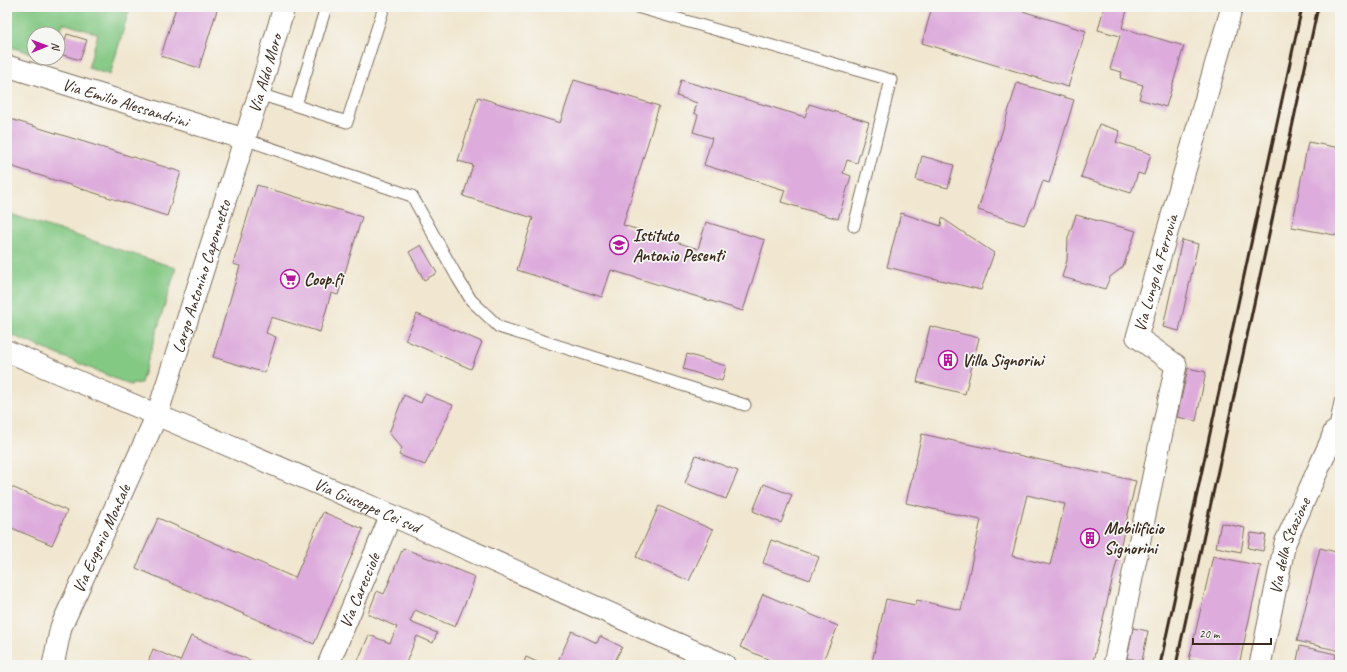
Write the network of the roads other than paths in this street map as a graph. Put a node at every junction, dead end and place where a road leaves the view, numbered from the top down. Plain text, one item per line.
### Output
1 (284, 7) edge
2 (326, 7) edge
3 (384, 7) edge
4 (637, 7) edge
5 (1232, 7) edge
6 (7, 66) edge
7 (259, 94) junction
8 (296, 106) junction
9 (244, 139) junction
10 (854, 226) dead end
11 (7, 351) edge
12 (1340, 402) edge
13 (746, 405) dead end
14 (157, 415) junction
15 (1337, 433) edge
16 (391, 515) junction
17 (53, 665) edge
18 (328, 665) edge
19 (725, 665) edge
20 (1114, 665) edge
21 (1260, 665) edge

1 - 7 street, Via Aldo Moro
2 - 8 lane
3 - 8 lane
4 - 10 lane
5 - 20 street, Via Lungo la Ferrovia
6 - 9 street, Via Emilio Alessandrini
7 - 8 lane
7 - 9 street, Via Aldo Moro
9 - 13 lane
9 - 14 street, Largo Antonino Caponnetto
11 - 14 street, Via Giuseppe Cei sud
12 - 15 lane
14 - 16 street, Via Giuseppe Cei sud
14 - 17 street, Via Eugenio Montale
15 - 21 street, Via della Stazione
16 - 18 street, Via Carecciole
16 - 19 street, Via Giuseppe Cei sud

